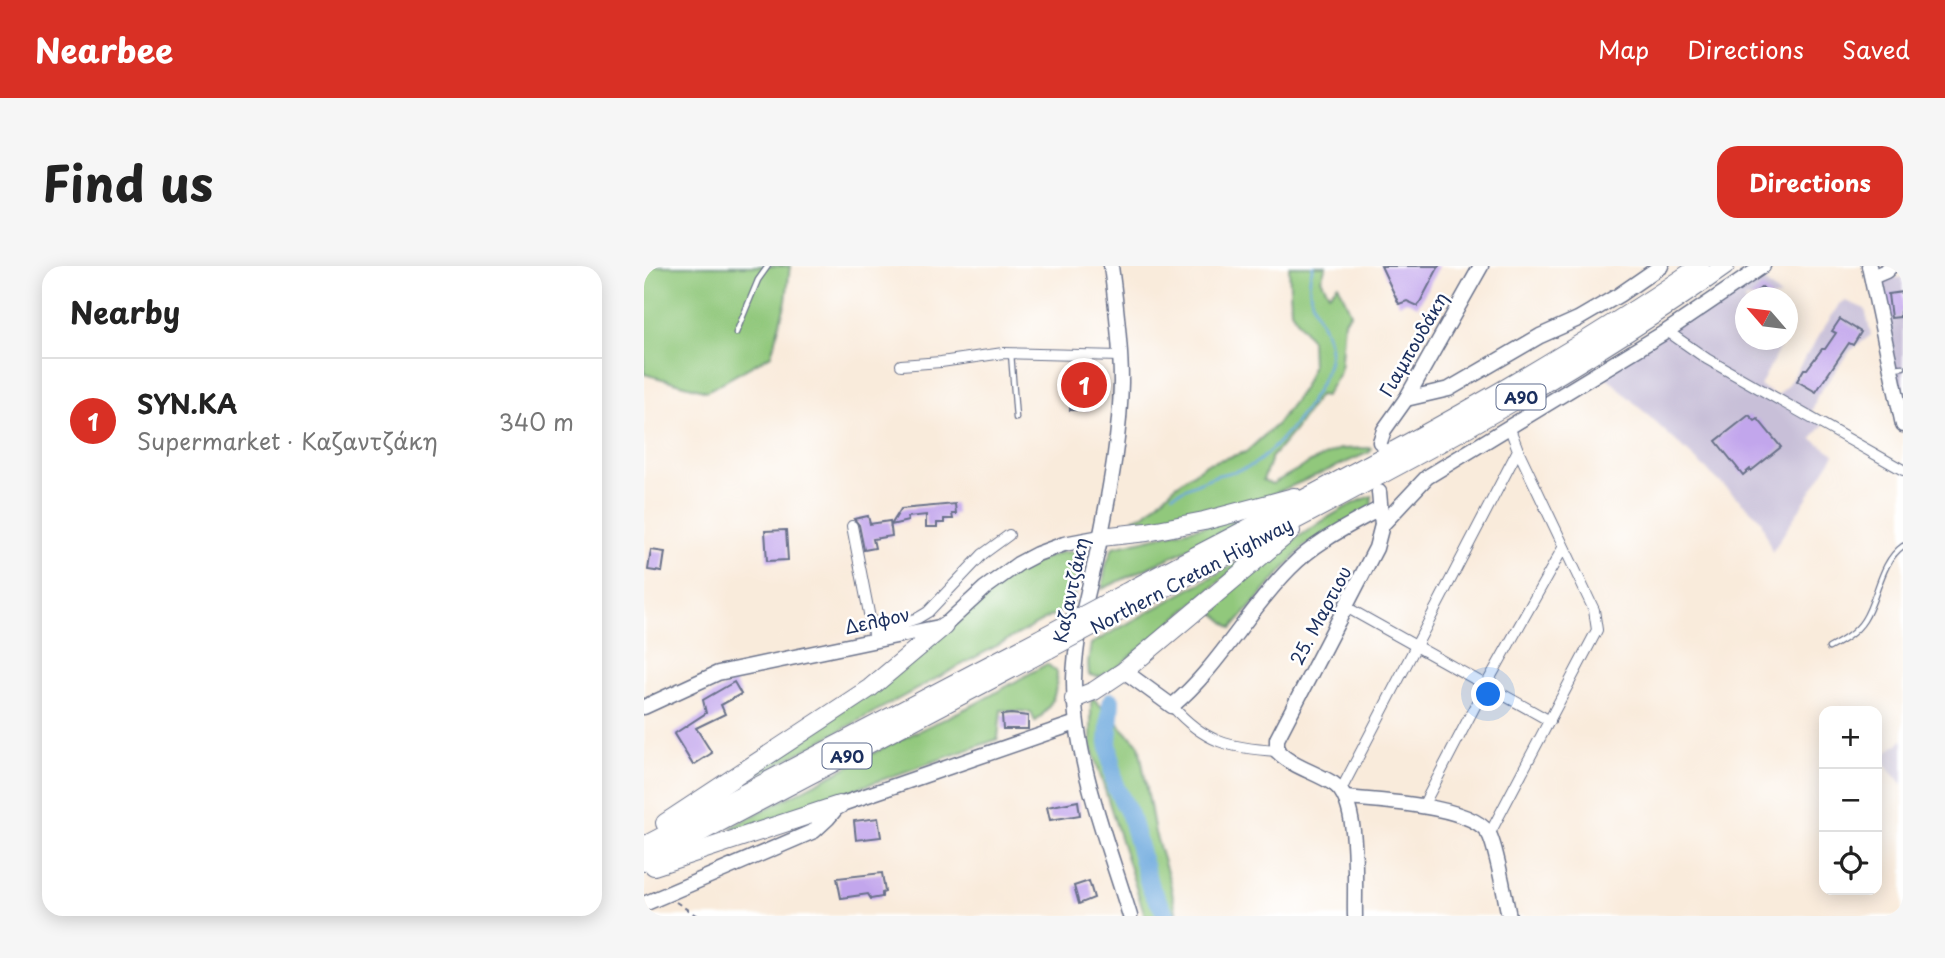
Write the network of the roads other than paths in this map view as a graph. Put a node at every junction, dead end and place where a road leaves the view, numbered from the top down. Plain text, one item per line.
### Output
1 (768, 266) edge
2 (1111, 266) edge
3 (1481, 266) edge
4 (1661, 266) edge
5 (1700, 266) edge
6 (1725, 266) edge
7 (1763, 266) edge
8 (1891, 266) edge
9 (1870, 272) edge
10 (1667, 331) junction
11 (737, 333) dead end
12 (1011, 353) junction
13 (1120, 356) junction
14 (901, 365) dead end
15 (1897, 368) edge
16 (1406, 399) junction
17 (1016, 418) dead end
18 (1903, 425) edge
19 (1510, 426) junction
20 (1380, 442) dead end
21 (1518, 450) junction
22 (1903, 470) edge
23 (1379, 492) dead end
24 (1322, 497) junction
25 (1379, 509) junction
26 (1381, 525) junction
27 (852, 526) dead end
28 (1009, 535) dead end
29 (1101, 537) junction
30 (1903, 546) edge
31 (1563, 548) junction
32 (1346, 607) junction
33 (944, 626) junction
34 (873, 637) junction
35 (1046, 643) junction
36 (1417, 646) junction
37 (1829, 648) dead end
38 (1124, 671) junction
39 (1486, 685) junction
40 (1074, 699) junction
41 (1172, 706) junction
42 (644, 707) edge
43 (1550, 721) junction
44 (1076, 723) junction
45 (1277, 751) junction
46 (1343, 794) junction
47 (839, 804) junction
48 (1423, 806) junction
49 (1489, 835) junction
50 (644, 840) edge
51 (644, 846) edge
52 (644, 862) edge
53 (644, 870) edge
54 (644, 904) edge
55 (1130, 916) edge
56 (1355, 916) edge
57 (1510, 916) edge

1 - 11 lane
2 - 13 main road, Καζαντζάκη
3 - 16 main road, Γιαμπουδάκη
4 - 16 main road
5 - 24 highway, Northern Cretan Highway / Α90
6 - 24 highway, Northern Cretan Highway / Α90
7 - 10 main road
8 - 9 main road
9 - 15 main road
10 - 19 main road
10 - 22 street
12 - 13 street
12 - 14 street
12 - 17 lane
13 - 29 main road, Καζαντζάκη
15 - 18 main road
16 - 20 main road, Γιαμπουδάκη
19 - 21 street
19 - 26 main road
21 - 31 street
21 - 36 street
23 - 25 main road, 25. Μαρτιου
24 - 29 highway
24 - 35 highway, Northern Cretan Highway / Α90, bridge
24 - 38 highway
25 - 26 main road, 25. Μαρτιου
25 - 41 main road
26 - 32 main road, 25. Μαρτιου
27 - 34 street
28 - 34 street
29 - 33 main road
29 - 40 main road, Καζαντζάκη
30 - 37 lane
31 - 39 street
31 - 43 street
32 - 36 street
32 - 45 main road, 25. Μαρτιου
33 - 34 main road, Δελφον
33 - 50 highway
34 - 42 main road, Δελφον
35 - 51 highway, Northern Cretan Highway / Α90
35 - 52 highway, Northern Cretan Highway / Α90
36 - 39 street
36 - 46 street
38 - 40 highway
38 - 41 main road
39 - 43 street
39 - 48 street
40 - 44 main road, Καζαντζάκη
41 - 45 street
43 - 49 street
44 - 47 main road
44 - 55 main road, Καζαντζάκη
45 - 46 main road
46 - 48 main road
46 - 56 main road
47 - 53 highway
47 - 54 main road
48 - 49 main road
49 - 57 main road

